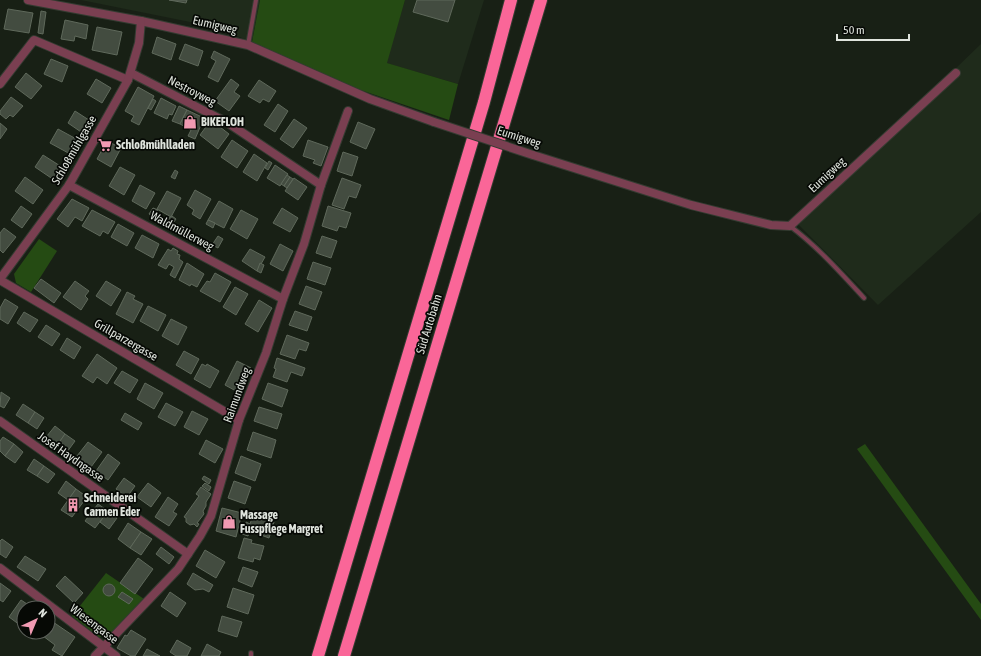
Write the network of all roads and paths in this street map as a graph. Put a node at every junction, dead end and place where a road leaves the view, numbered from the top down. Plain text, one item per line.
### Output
1 (28, 0) edge
2 (256, 0) edge
3 (511, 0) edge
4 (541, 0) edge
5 (141, 21) junction
6 (248, 45) junction
7 (956, 72) dead end
8 (129, 77) junction
9 (0, 84) edge
10 (348, 111) dead end
11 (69, 185) junction
12 (321, 185) junction
13 (790, 226) junction
14 (0, 279) edge
15 (864, 298) dead end
16 (283, 299) junction
17 (239, 420) junction
18 (0, 421) edge
19 (188, 554) junction
20 (0, 568) edge
21 (104, 647) junction
22 (95, 656) edge
23 (116, 656) edge
24 (318, 656) edge
25 (344, 656) edge

1 - 5 street, Eumigweg
2 - 6 lane
3 - 24 highway, Süd Autobahn
4 - 25 highway, Süd Autobahn
5 - 6 street, Eumigweg
5 - 8 street, Schloßmühlgasse
6 - 13 street, Eumigweg, bridge
7 - 13 street, Eumigweg
8 - 9 street, Nestroyweg
8 - 11 street, Schloßmühlgasse
8 - 12 street, Nestroyweg
10 - 12 street, Raimundweg
11 - 14 street, Schloßmühlgasse
11 - 16 street, Waldmüllerweg
12 - 16 street, Raimundweg
13 - 15 lane
14 - 17 street, Grillparzergasse
16 - 17 street, Raimundweg
17 - 19 street, Raimundweg
18 - 19 street, Josef Haydngasse
19 - 21 street, Raimundweg
20 - 21 street, Wiesengasse
21 - 22 street, Raimundweg
21 - 23 street, Wiesengasse

